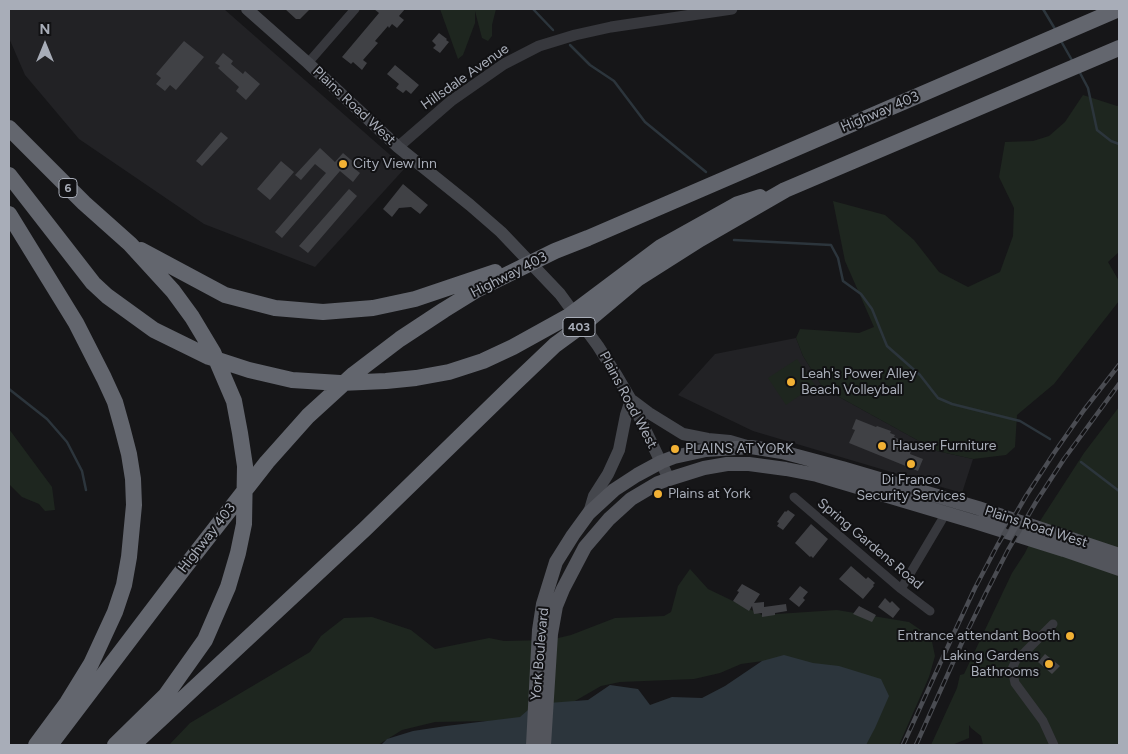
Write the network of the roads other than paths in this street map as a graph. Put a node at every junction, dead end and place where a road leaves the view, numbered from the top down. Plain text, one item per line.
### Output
1 (246, 9) edge
2 (355, 9) edge
3 (732, 9) edge
4 (1119, 9) edge
5 (1119, 48) edge
6 (308, 63) junction
7 (9, 128) edge
8 (398, 147) junction
9 (9, 175) edge
10 (785, 190) junction
11 (9, 214) edge
12 (130, 244) junction
13 (555, 251) junction
14 (631, 400) junction
15 (751, 447) junction
16 (661, 462) junction
17 (669, 479) junction
18 (794, 497) dead end
19 (589, 513) junction
20 (946, 513) junction
21 (977, 515) junction
22 (1119, 555) edge
23 (1119, 569) edge
24 (901, 589) junction
25 (930, 611) dead end
26 (1053, 624) dead end
27 (545, 632) junction
28 (36, 745) edge
29 (50, 745) edge
30 (115, 745) edge
31 (134, 745) edge
32 (533, 745) edge
33 (544, 745) edge
34 (1054, 745) edge

1 - 6 main road, Plains Road West
2 - 6 street
3 - 8 street, Hillsdale Avenue
4 - 13 highway, Highway 403
5 - 10 highway, 403
6 - 8 main road, Plains Road West
7 - 12 highway, 6
8 - 14 main road, Plains Road West
9 - 10 highway
10 - 31 highway, 403
11 - 28 highway
12 - 13 highway
12 - 30 highway
13 - 29 highway, Highway 403
14 - 15 main road
14 - 16 main road, Plains Road West
14 - 19 main road
15 - 16 main road, Plains Road West
15 - 21 main road, Plains Road West
16 - 17 main road, Plains Road West
16 - 19 main road, York Boulevard
17 - 20 main road, Plains Road West
17 - 27 main road, York Boulevard
18 - 24 street, Spring Gardens Road
19 - 27 main road, York Boulevard
20 - 21 main road, Plains Road West
20 - 24 street
21 - 22 main road, Plains Road West
21 - 23 main road, Plains Road West
24 - 25 street, Spring Gardens Road
26 - 34 street
27 - 32 main road, York Boulevard
27 - 33 main road, York Boulevard

